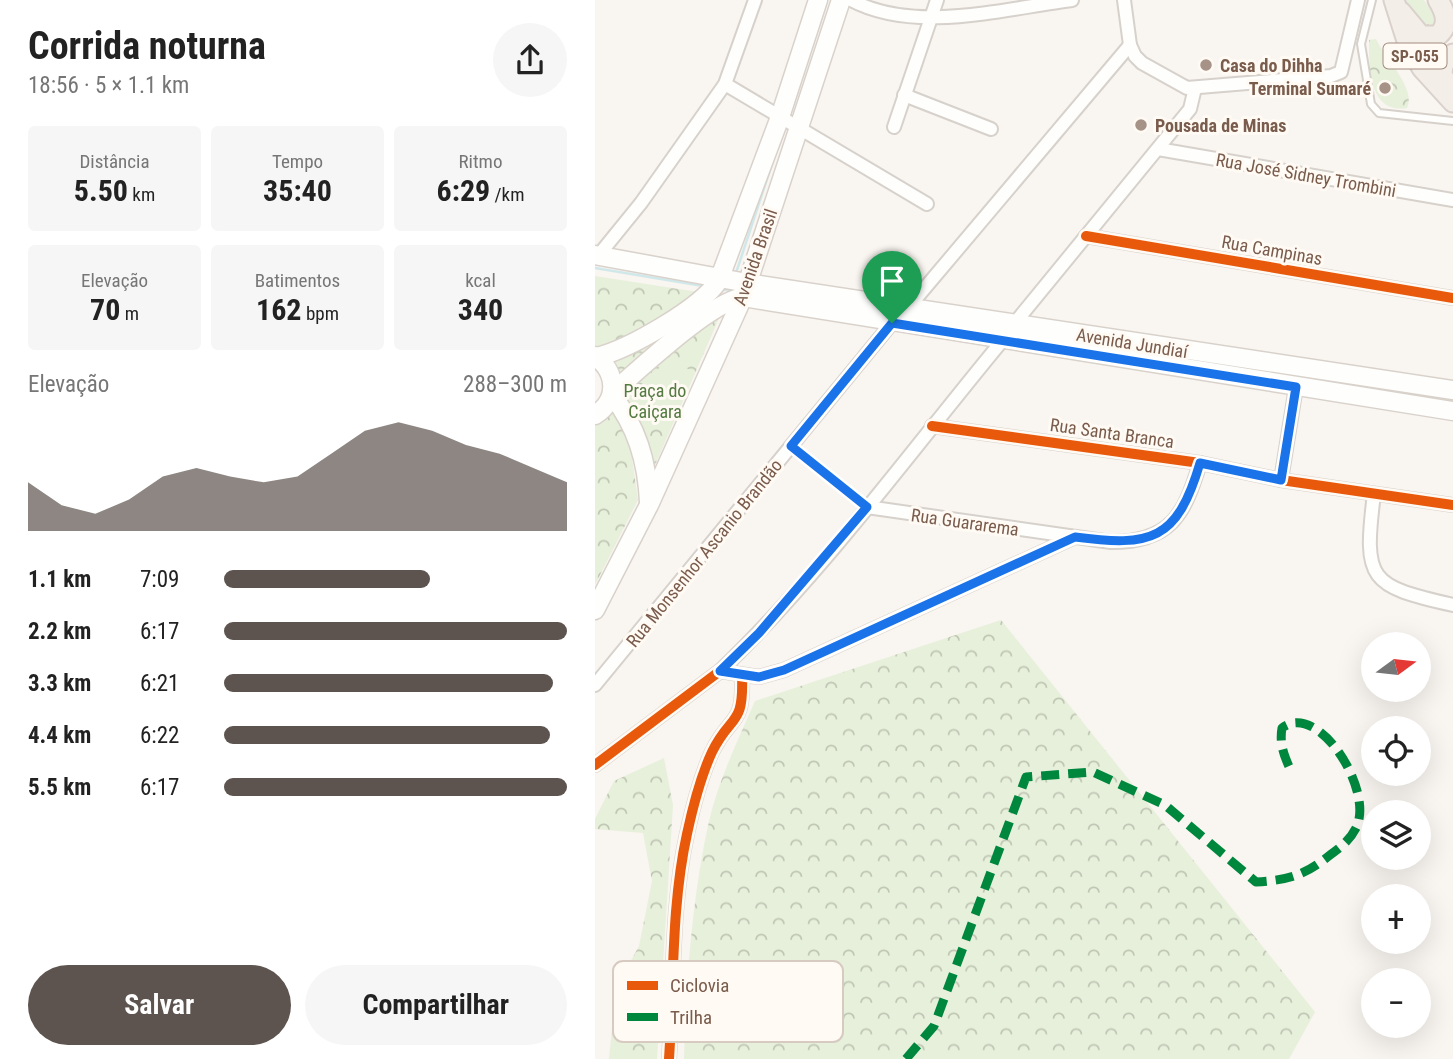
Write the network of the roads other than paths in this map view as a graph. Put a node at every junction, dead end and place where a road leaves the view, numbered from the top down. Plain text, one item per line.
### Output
1 (755, 0) edge
2 (818, 0) edge
3 (841, 0) edge
4 (851, 0) edge
5 (937, 0) edge
6 (1072, 0) edge
7 (1124, 0) edge
8 (1358, 0) edge
9 (1372, 0) edge
10 (1438, 0) edge
11 (1022, 3) edge
12 (1395, 3) edge
13 (930, 18) junction
14 (1130, 45) junction
15 (1453, 54) edge
16 (725, 84) junction
17 (1195, 88) junction
18 (1453, 93) edge
19 (904, 95) junction
20 (1453, 102) edge
21 (1453, 121) edge
22 (789, 122) junction
23 (894, 127) dead end
24 (991, 129) dead end
25 (1158, 149) junction
26 (1453, 200) edge
27 (927, 204) dead end
28 (1086, 236) junction
29 (596, 255) edge
30 (732, 287) junction
31 (1453, 298) edge
32 (908, 308) junction
33 (892, 323) junction
34 (1014, 324) junction
35 (1002, 341) junction
36 (596, 357) edge
37 (1296, 387) junction
38 (1453, 390) edge
39 (612, 393) junction
40 (1453, 411) edge
41 (595, 415) edge
42 (932, 426) junction
43 (791, 446) junction
44 (1200, 463) junction
45 (1281, 480) junction
46 (1374, 494) junction
47 (649, 505) junction
48 (1453, 505) edge
49 (867, 507) junction
50 (1075, 537) junction
51 (1453, 605) edge
52 (595, 610) edge
53 (720, 671) junction
54 (742, 676) junction
55 (595, 685) edge
56 (595, 765) edge
57 (677, 961) edge

1 - 16 street
2 - 22 main road, Avenida Brasil
3 - 22 main road, Avenida Brasil
4 - 13 street
5 - 13 street
6 - 11 street
7 - 14 street
8 - 17 street
9 - 21 lane
10 - 12 main road, SP-055
11 - 13 street
12 - 20 main road, SP-055
13 - 19 street
14 - 17 street
14 - 32 street
15 - 18 main road, SP-055
16 - 22 street
16 - 29 street
17 - 25 street
19 - 23 street
19 - 24 street
22 - 27 street
22 - 30 main road, Avenida Brasil
22 - 30 main road, Avenida Brasil
25 - 26 street, Rua José Sidney Trombini
25 - 28 street
28 - 31 street, Rua Campinas
28 - 34 street
29 - 30 main road
30 - 32 main road, Avenida Jundiaí
30 - 33 main road, Avenida Jundiaí
30 - 36 main road
30 - 39 main road
30 - 47 main road, Avenida Brasil
32 - 34 main road, Avenida Jundiaí
33 - 35 main road, Avenida Jundiaí
33 - 43 street, Rua Monsenhor Ascanio Brandão
34 - 38 main road, Avenida Jundiaí
35 - 37 main road, Avenida Jundiaí
35 - 42 street
36 - 39 main road
37 - 40 main road, Avenida Jundiaí
37 - 45 street
39 - 41 main road
39 - 47 main road
42 - 44 street, Rua Santa Branca
42 - 49 street
43 - 49 lane
43 - 55 street, Rua Monsenhor Ascanio Brandão
44 - 45 street, Rua Santa Branca
44 - 50 street, Rua Guararema
45 - 46 street, Rua Santa Branca
46 - 48 street, Rua Santa Branca
46 - 51 street
47 - 52 main road, Avenida Brasil
49 - 50 street, Rua Guararema
49 - 53 street
50 - 54 street
53 - 54 street
53 - 56 street
54 - 57 street

